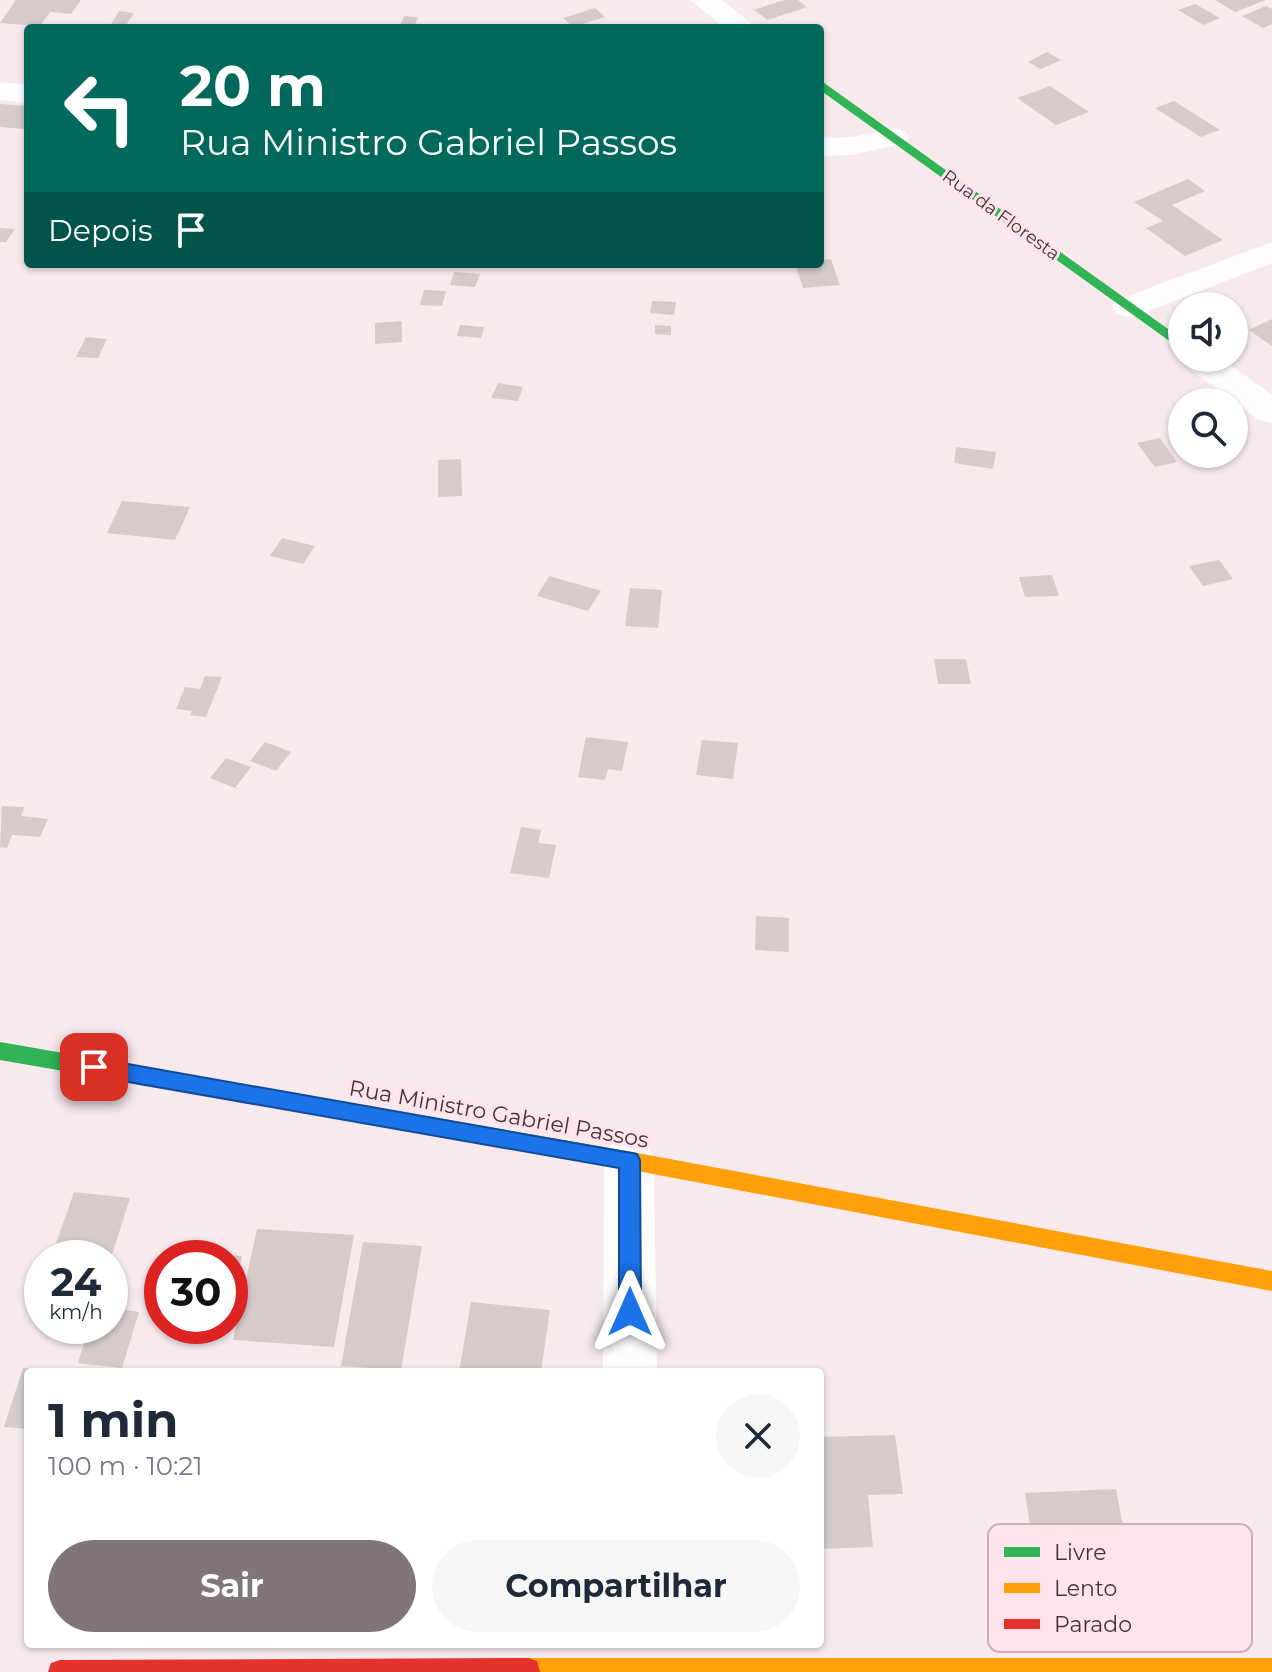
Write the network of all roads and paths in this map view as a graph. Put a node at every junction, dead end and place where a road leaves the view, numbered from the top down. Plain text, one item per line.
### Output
1 (704, 0) edge
2 (737, 24) edge
3 (824, 87) edge
4 (0, 91) edge
5 (24, 94) edge
6 (894, 137) junction
7 (824, 147) edge
8 (1272, 252) edge
9 (1129, 307) junction
10 (1168, 336) edge
11 (1217, 372) edge
12 (1272, 412) edge
13 (0, 1051) edge
14 (629, 1160) junction
15 (1272, 1281) edge
16 (630, 1368) edge
17 (631, 1662) edge
18 (1272, 1670) edge
19 (60, 1672) edge

1 - 2 street
3 - 6 street, Rua da Floresta
4 - 5 street
6 - 7 street
6 - 9 street, Rua da Floresta
8 - 9 street
9 - 10 street, Rua da Floresta
11 - 12 street
13 - 14 street, Rua Ministro Gabriel Passos
14 - 15 street, Rua Ministro Gabriel Passos
14 - 16 street
17 - 18 street
17 - 19 street

